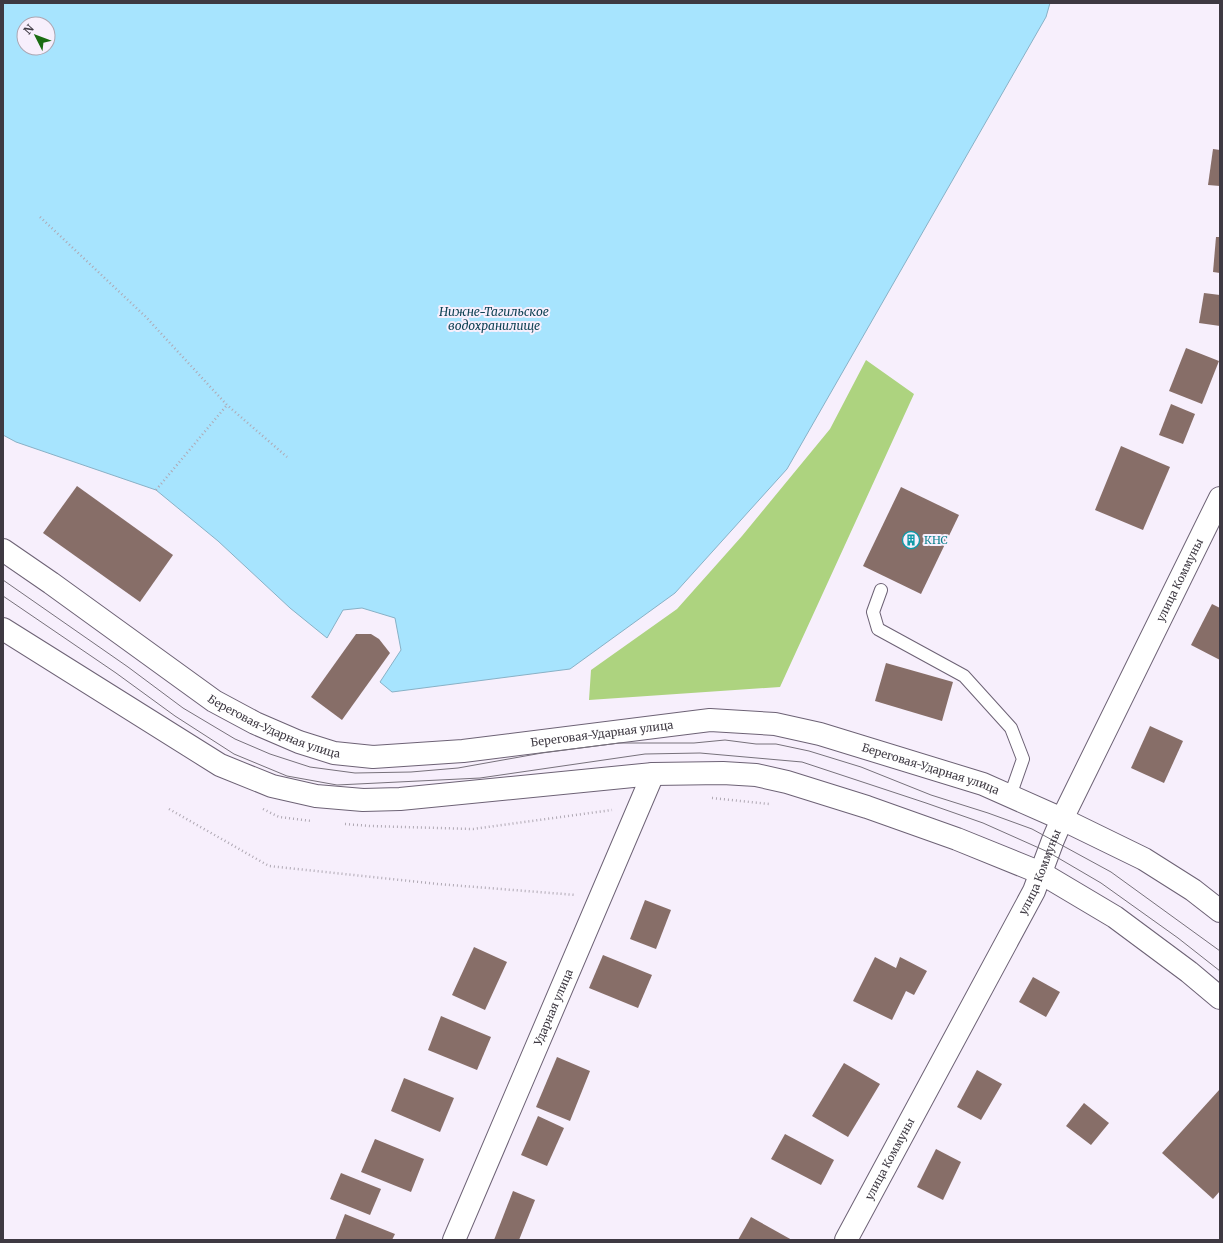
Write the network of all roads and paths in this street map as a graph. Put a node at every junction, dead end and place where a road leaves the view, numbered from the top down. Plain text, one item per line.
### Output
1 (40, 217) dead end
2 (227, 405) junction
3 (287, 457) dead end
4 (156, 490) dead end
5 (1220, 498) edge
6 (3, 550) edge
7 (881, 590) dead end
8 (3, 629) edge
9 (653, 774) junction
10 (1010, 796) junction
11 (169, 809) dead end
12 (1062, 819) junction
13 (1041, 874) junction
14 (600, 896) junction
15 (1220, 911) edge
16 (1220, 998) edge
17 (454, 1240) edge
18 (846, 1240) edge

1 - 2 path
2 - 3 path
2 - 4 path
5 - 12 main road, улица Коммуны
6 - 10 main road, Береговая-Ударная улица
7 - 10 lane
8 - 9 main road
9 - 13 main road
9 - 14 main road, Ударная улица
10 - 12 main road, Береговая-Ударная улица
11 - 14 path
12 - 13 main road, улица Коммуны
12 - 15 main road, Береговая-Ударная улица
13 - 16 main road
13 - 18 main road, улица Коммуны
14 - 17 main road, Ударная улица

